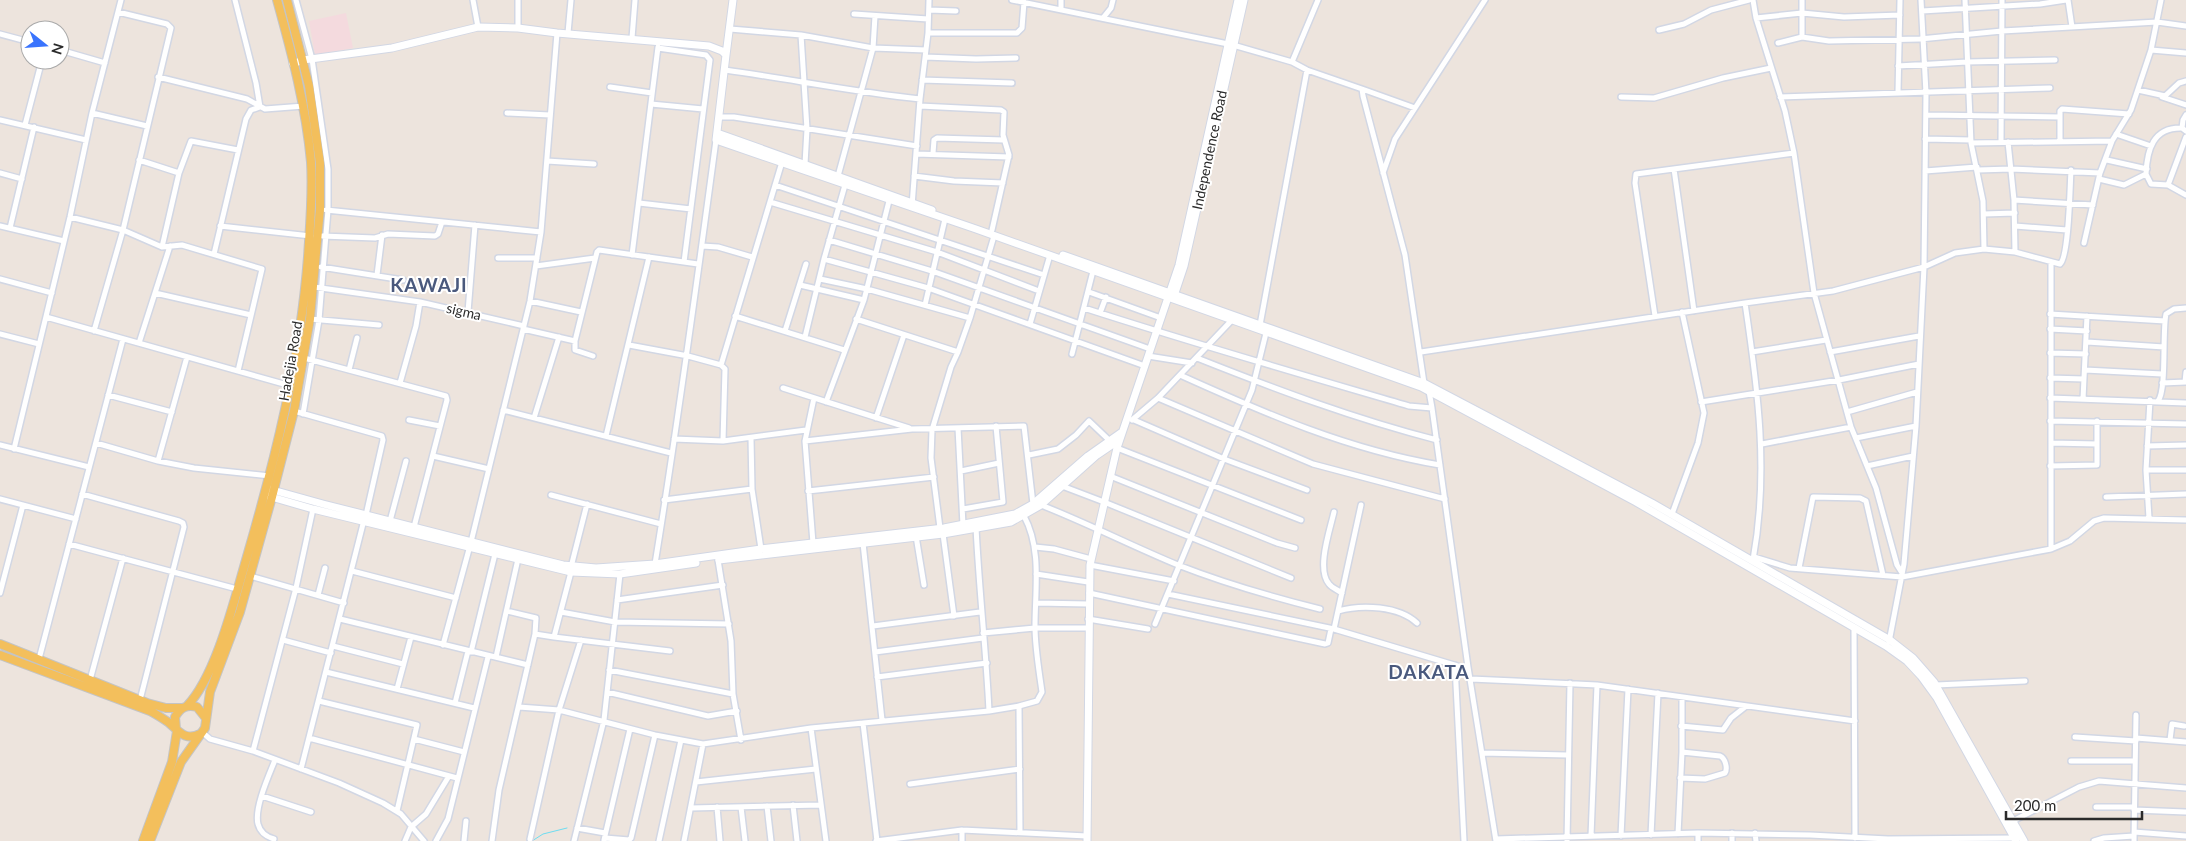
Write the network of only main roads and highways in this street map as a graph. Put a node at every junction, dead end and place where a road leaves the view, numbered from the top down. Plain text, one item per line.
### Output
1 (277, 0) edge
2 (287, 0) edge
3 (733, 0) edge
4 (1238, 0) edge
5 (1244, 0) edge
6 (1230, 44) junction
7 (726, 55) junction
8 (303, 60) junction
9 (293, 64) junction
10 (717, 137) junction
11 (912, 205) junction
12 (993, 233) junction
13 (1171, 296) junction
14 (1334, 353) junction
15 (1121, 436) junction
16 (1548, 452) junction
17 (270, 493) junction
18 (1037, 505) junction
19 (365, 518) junction
20 (976, 526) junction
21 (942, 531) junction
22 (470, 545) junction
23 (791, 548) junction
24 (1753, 562) junction
25 (571, 569) junction
26 (1827, 608) junction
27 (1888, 643) junction
28 (0, 644) edge
29 (0, 655) edge
30 (185, 707) junction
31 (206, 717) junction
32 (177, 730) junction
33 (201, 733) junction
34 (1087, 839) edge
35 (2015, 840) edge
36 (143, 841) edge
37 (150, 841) edge
38 (2024, 841) edge

1 - 9 main road, Hadejia Road
2 - 8 main road, Hadejia Road
3 - 7 main road
4 - 6 main road, Independence Road
5 - 6 main road, Independence Road
6 - 13 main road, Independence Road
7 - 8 main road
7 - 10 main road
8 - 9 main road
8 - 17 main road, Hadejia Road
9 - 17 main road, Hadejia Road
10 - 11 main road
10 - 11 main road
11 - 12 main road
11 - 12 main road
12 - 13 main road
12 - 13 main road
13 - 14 main road
13 - 14 main road
13 - 15 main road
14 - 16 main road
14 - 16 main road
15 - 18 main road
15 - 18 main road
15 - 34 main road
16 - 24 main road
16 - 24 main road
17 - 19 main road
17 - 19 main road
17 - 30 main road, Hadejia Road
17 - 31 main road, Hadejia Road
18 - 20 main road
18 - 20 main road
19 - 22 main road
19 - 22 main road
20 - 21 main road
20 - 21 main road
21 - 23 main road
21 - 23 main road
22 - 25 main road
22 - 25 main road
23 - 25 main road
23 - 25 main road
24 - 26 main road
26 - 27 main road
26 - 27 main road
27 - 35 main road
27 - 38 main road
28 - 30 main road
29 - 32 main road
30 - 31 main road
30 - 32 main road
31 - 33 main road
32 - 33 main road
32 - 36 main road
33 - 37 main road

